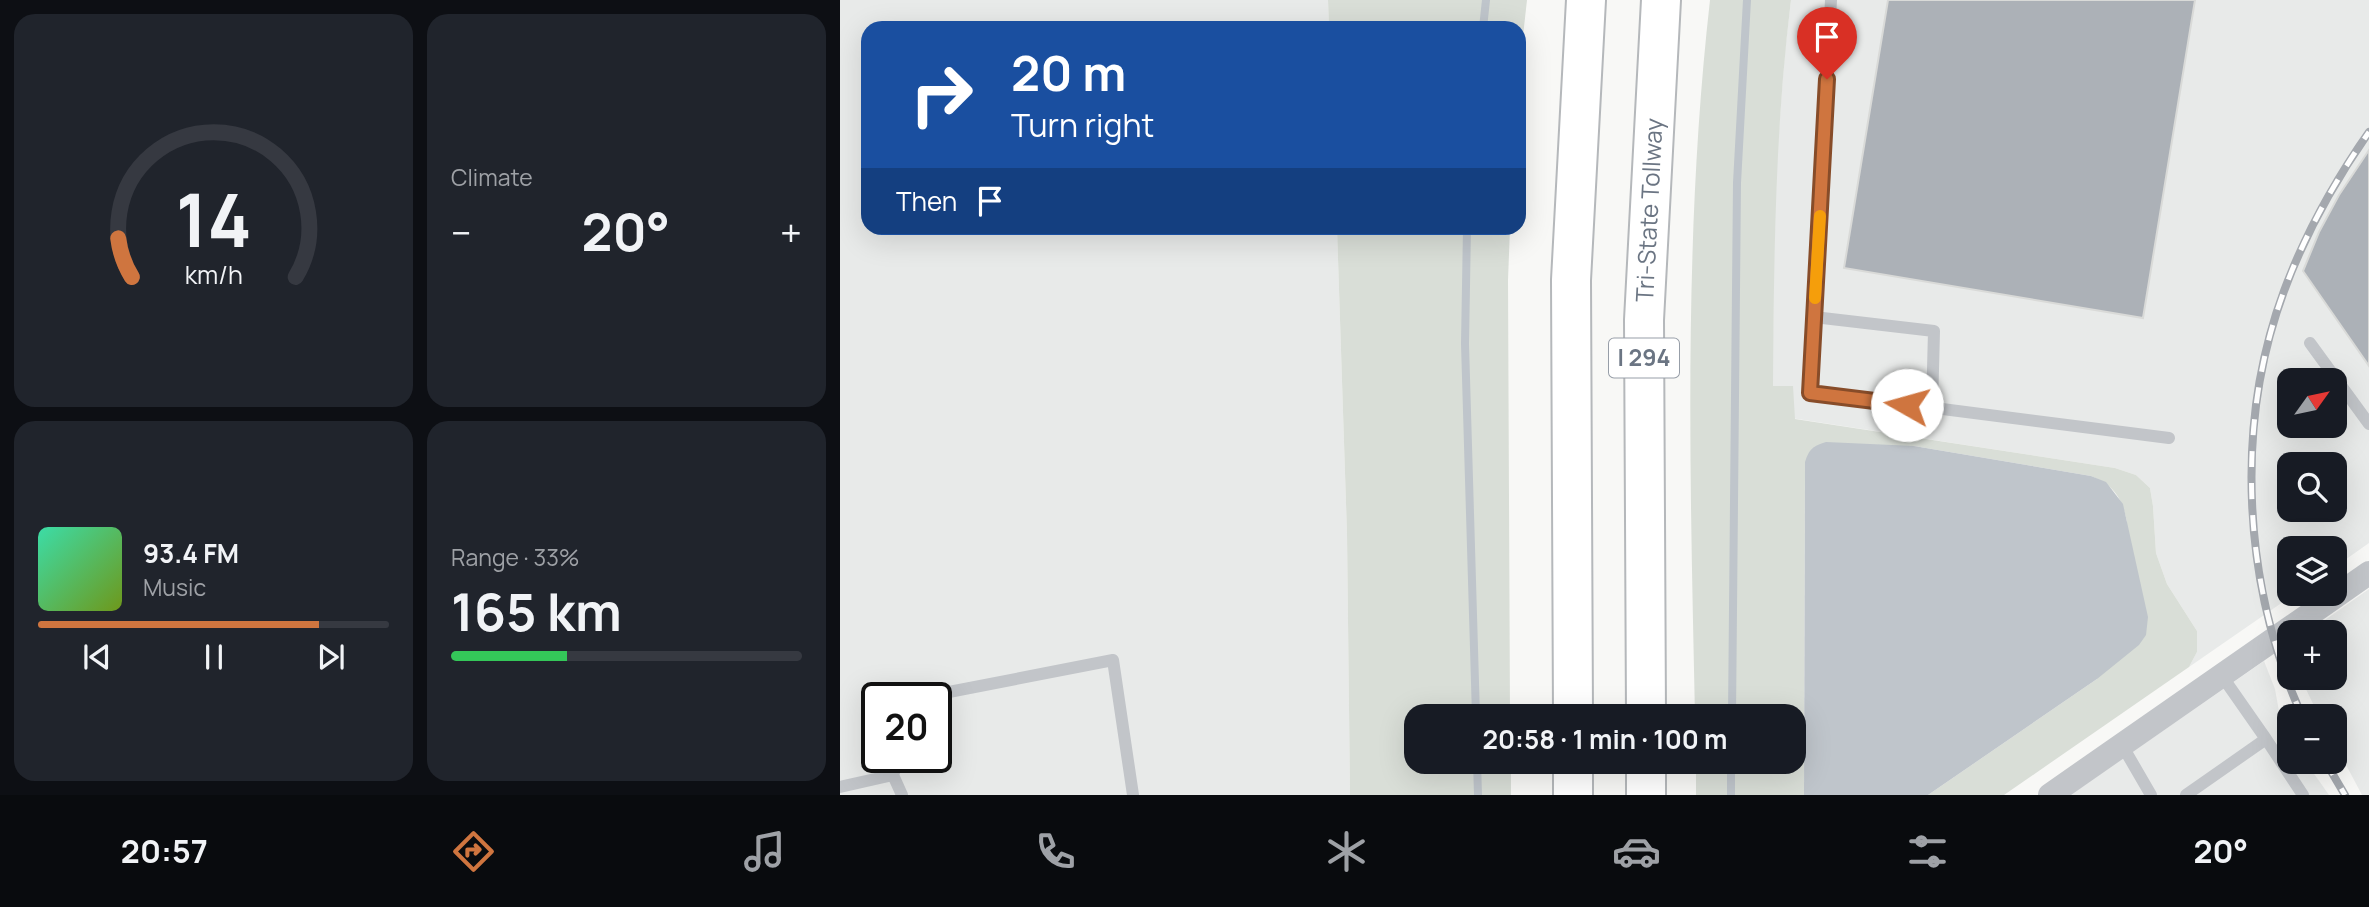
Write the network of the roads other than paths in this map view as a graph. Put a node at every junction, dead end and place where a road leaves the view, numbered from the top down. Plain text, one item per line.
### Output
1 (1586, 0) edge
2 (1661, 0) edge
3 (1831, 0) edge
4 (1814, 317) junction
5 (2310, 343) dead end
6 (1932, 408) junction
7 (2369, 424) edge
8 (2169, 438) dead end
9 (2369, 573) edge
10 (2222, 676) junction
11 (952, 691) edge
12 (1573, 704) edge
13 (1646, 704) edge
14 (2266, 739) junction
15 (2122, 745) junction
16 (1573, 774) edge
17 (1646, 774) edge
18 (893, 775) joint
19 (840, 787) edge
20 (901, 795) edge
21 (1133, 795) edge
22 (1573, 795) edge
23 (1646, 795) edge
24 (2050, 795) edge
25 (2151, 795) edge
26 (2186, 795) edge
27 (2303, 795) edge

1 - 12 highway
2 - 13 highway, Tri-State Tollway / I 294
3 - 4 lane
4 - 6 lane
4 - 6 lane
5 - 7 lane
6 - 8 lane
9 - 10 street
10 - 14 lane
10 - 15 street
11 - 21 lane
14 - 26 lane
14 - 27 lane
15 - 24 street
15 - 25 lane
16 - 22 highway
17 - 23 highway
18 - 19 lane
18 - 20 lane

